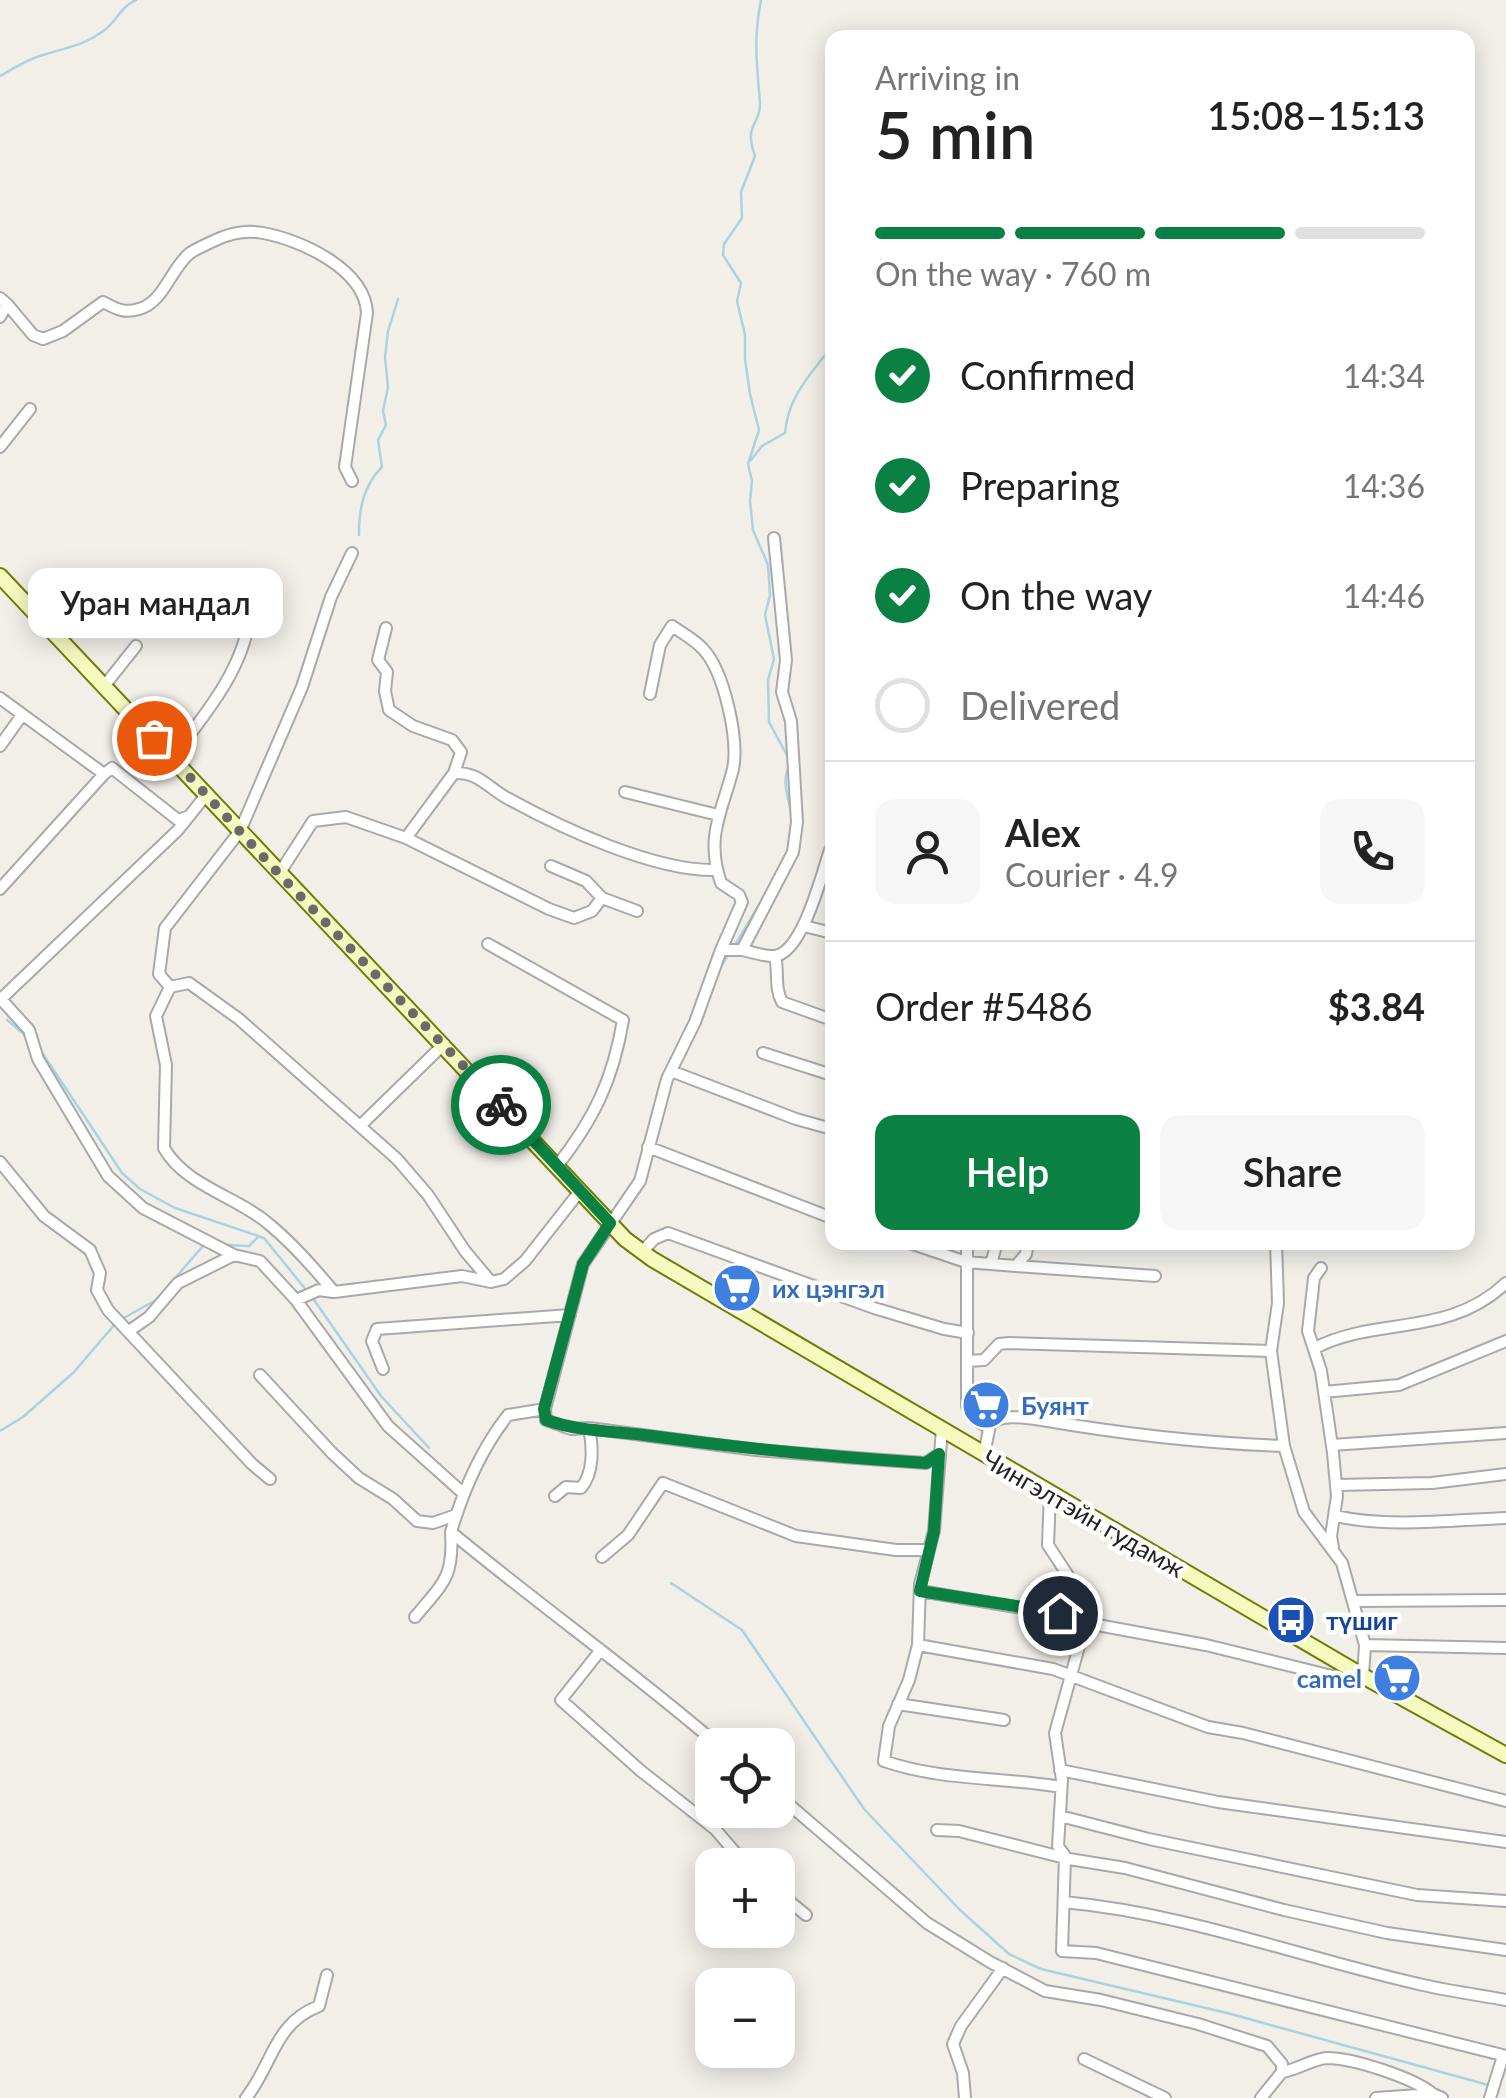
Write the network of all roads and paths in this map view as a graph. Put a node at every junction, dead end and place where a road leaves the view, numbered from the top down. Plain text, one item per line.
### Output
1 (4, 301) edge
2 (0, 317) edge
3 (30, 408) dead end
4 (0, 447) edge
5 (352, 481) dead end
6 (774, 538) dead end
7 (352, 553) dead end
8 (0, 576) edge
9 (250, 581) dead end
10 (386, 628) dead end
11 (136, 646) dead end
12 (105, 685) junction
13 (650, 694) dead end
14 (0, 698) edge
15 (22, 716) junction
16 (0, 746) edge
17 (172, 758) junction
18 (454, 773) junction
19 (104, 774) junction
20 (626, 792) dead end
21 (206, 795) junction
22 (718, 815) junction
23 (190, 816) junction
24 (240, 831) junction
25 (406, 838) junction
26 (825, 865) edge
27 (550, 866) dead end
28 (716, 870) junction
29 (279, 874) junction
30 (0, 889) edge
31 (602, 898) junction
32 (638, 911) dead end
33 (804, 926) junction
34 (825, 931) edge
35 (488, 944) dead end
36 (721, 950) junction
37 (742, 950) junction
38 (775, 956) junction
39 (170, 987) junction
40 (0, 999) edge
41 (825, 1017) edge
42 (444, 1044) junction
43 (763, 1053) dead end
44 (670, 1072) junction
45 (825, 1073) edge
46 (362, 1124) junction
47 (825, 1126) edge
48 (648, 1147) junction
49 (0, 1162) edge
50 (557, 1166) junction
51 (580, 1191) junction
52 (825, 1215) edge
53 (610, 1223) junction
54 (931, 1250) edge
55 (967, 1250) edge
56 (995, 1250) edge
57 (1027, 1250) edge
58 (1275, 1250) edge
59 (642, 1252) junction
60 (234, 1255) junction
61 (966, 1262) junction
62 (991, 1264) junction
63 (1016, 1266) junction
64 (1320, 1268) dead end
65 (1155, 1276) dead end
66 (491, 1282) junction
67 (1506, 1283) edge
68 (334, 1292) junction
69 (296, 1300) junction
70 (570, 1316) junction
71 (129, 1331) junction
72 (968, 1333) junction
73 (1506, 1341) edge
74 (1315, 1348) junction
75 (1272, 1351) junction
76 (968, 1362) junction
77 (383, 1369) dead end
78 (260, 1375) dead end
79 (1324, 1392) junction
80 (544, 1409) junction
81 (588, 1428) junction
82 (989, 1428) junction
83 (942, 1429) junction
84 (1506, 1432) edge
85 (1332, 1444) junction
86 (1284, 1446) junction
87 (939, 1454) junction
88 (984, 1454) junction
89 (1506, 1474) edge
90 (270, 1479) dead end
91 (1336, 1485) junction
92 (1050, 1493) junction
93 (464, 1494) junction
94 (555, 1496) dead end
95 (456, 1515) junction
96 (1336, 1516) junction
97 (1506, 1518) edge
98 (450, 1532) junction
99 (1333, 1549) junction
100 (927, 1550) junction
101 (602, 1556) dead end
102 (920, 1591) junction
103 (1354, 1600) junction
104 (1506, 1600) edge
105 (415, 1616) dead end
106 (1081, 1618) junction
107 (918, 1645) junction
108 (1365, 1645) junction
109 (1506, 1648) edge
110 (600, 1651) junction
111 (1072, 1674) junction
112 (1362, 1676) junction
113 (898, 1704) junction
114 (1004, 1720) dead end
115 (698, 1728) edge
116 (1506, 1755) edge
117 (1060, 1770) junction
118 (1061, 1787) junction
119 (1506, 1801) edge
120 (795, 1810) edge
121 (1060, 1816) junction
122 (937, 1830) dead end
123 (1506, 1842) edge
124 (732, 1848) edge
125 (1065, 1856) junction
126 (1506, 1901) edge
127 (1064, 1902) junction
128 (795, 1906) edge
129 (806, 1915) dead end
130 (1506, 1950) edge
131 (1003, 1968) junction
132 (328, 1976) dead end
133 (1506, 2000) edge
134 (1504, 2056) edge
135 (1084, 2059) dead end
136 (1282, 2072) junction
137 (1437, 2096) edge
138 (246, 2098) edge
139 (965, 2098) edge
140 (1165, 2098) edge
141 (1261, 2098) edge
142 (1376, 2098) edge
143 (1490, 2098) edge

1 - 2 street
1 - 5 street
3 - 4 street
6 - 37 street
7 - 24 street
8 - 12 main road, Чингэлтэйн гудамж
9 - 17 street
10 - 18 street
11 - 12 street
12 - 17 main road, Чингэлтэйн гудамж
13 - 22 street
14 - 15 street
15 - 16 street
15 - 19 street
17 - 21 main road, Чингэлтэйн гудамж
18 - 25 street
18 - 28 street
19 - 23 street
19 - 30 street
20 - 22 street
21 - 23 street
21 - 24 main road, Чингэлтэйн гудамж
22 - 28 street
23 - 40 street
24 - 29 main road, Чингэлтэйн гудамж
24 - 39 street
25 - 29 street
25 - 31 street
26 - 33 street
27 - 31 street
28 - 36 street
29 - 42 main road, Чингэлтэйн гудамж
31 - 32 street
33 - 34 street
33 - 38 street
35 - 50 street
36 - 37 street
36 - 44 street
37 - 38 street
38 - 41 street
39 - 46 street
39 - 68 street
40 - 60 street
42 - 46 street
42 - 50 main road, Чингэлтэйн гудамж
43 - 45 street
44 - 47 street
44 - 48 street
46 - 66 street
48 - 52 street
48 - 53 street
49 - 71 street
50 - 51 main road, Чингэлтэйн гудамж
51 - 53 main road, Чингэлтэйн гудамж
51 - 66 street
53 - 59 main road, Чингэлтэйн гудамж
53 - 70 street
54 - 61 street
55 - 61 street
56 - 62 street
57 - 63 street
58 - 75 street
59 - 72 street
59 - 83 main road, Чингэлтэйн гудамж
60 - 69 street
60 - 71 street
61 - 62 street
61 - 72 street
62 - 63 street
63 - 65 street
64 - 74 street
66 - 68 street
67 - 74 street
68 - 69 street
69 - 93 street
70 - 77 street
70 - 80 street
71 - 90 street
72 - 76 street
73 - 79 street
74 - 79 street
75 - 76 street
75 - 86 street
76 - 82 street
78 - 95 street
79 - 85 street
80 - 81 street
80 - 93 street
81 - 87 street
81 - 94 street
82 - 86 street
82 - 88 street
83 - 87 street
83 - 88 main road, Чингэлтэйн гудамж
84 - 85 street
85 - 91 street
86 - 99 street
87 - 100 street
88 - 92 main road, Чингэлтэйн гудамж
89 - 91 street
91 - 96 street
92 - 106 street
92 - 112 main road, Чингэлтэйн гудамж
93 - 95 street
95 - 98 street
96 - 97 street
96 - 99 street
98 - 105 street
98 - 110 street
99 - 103 street
100 - 101 street
100 - 102 street
102 - 106 street
102 - 107 street
103 - 104 street
103 - 108 street
106 - 111 street
106 - 112 street
107 - 111 street
107 - 113 street
108 - 109 street
108 - 112 street
110 - 115 street
110 - 124 street
111 - 117 street
111 - 119 street
112 - 116 main road, Чингэлтэйн гудамж
113 - 114 street
113 - 118 street
117 - 118 street
117 - 123 street
118 - 121 street
120 - 131 street
121 - 125 street
121 - 126 street
122 - 125 street
125 - 127 street
125 - 130 street
127 - 133 street
127 - 134 street
128 - 129 street
131 - 136 street
131 - 139 street
132 - 138 street
134 - 143 street
135 - 140 street
136 - 137 street
136 - 141 street
137 - 142 street

